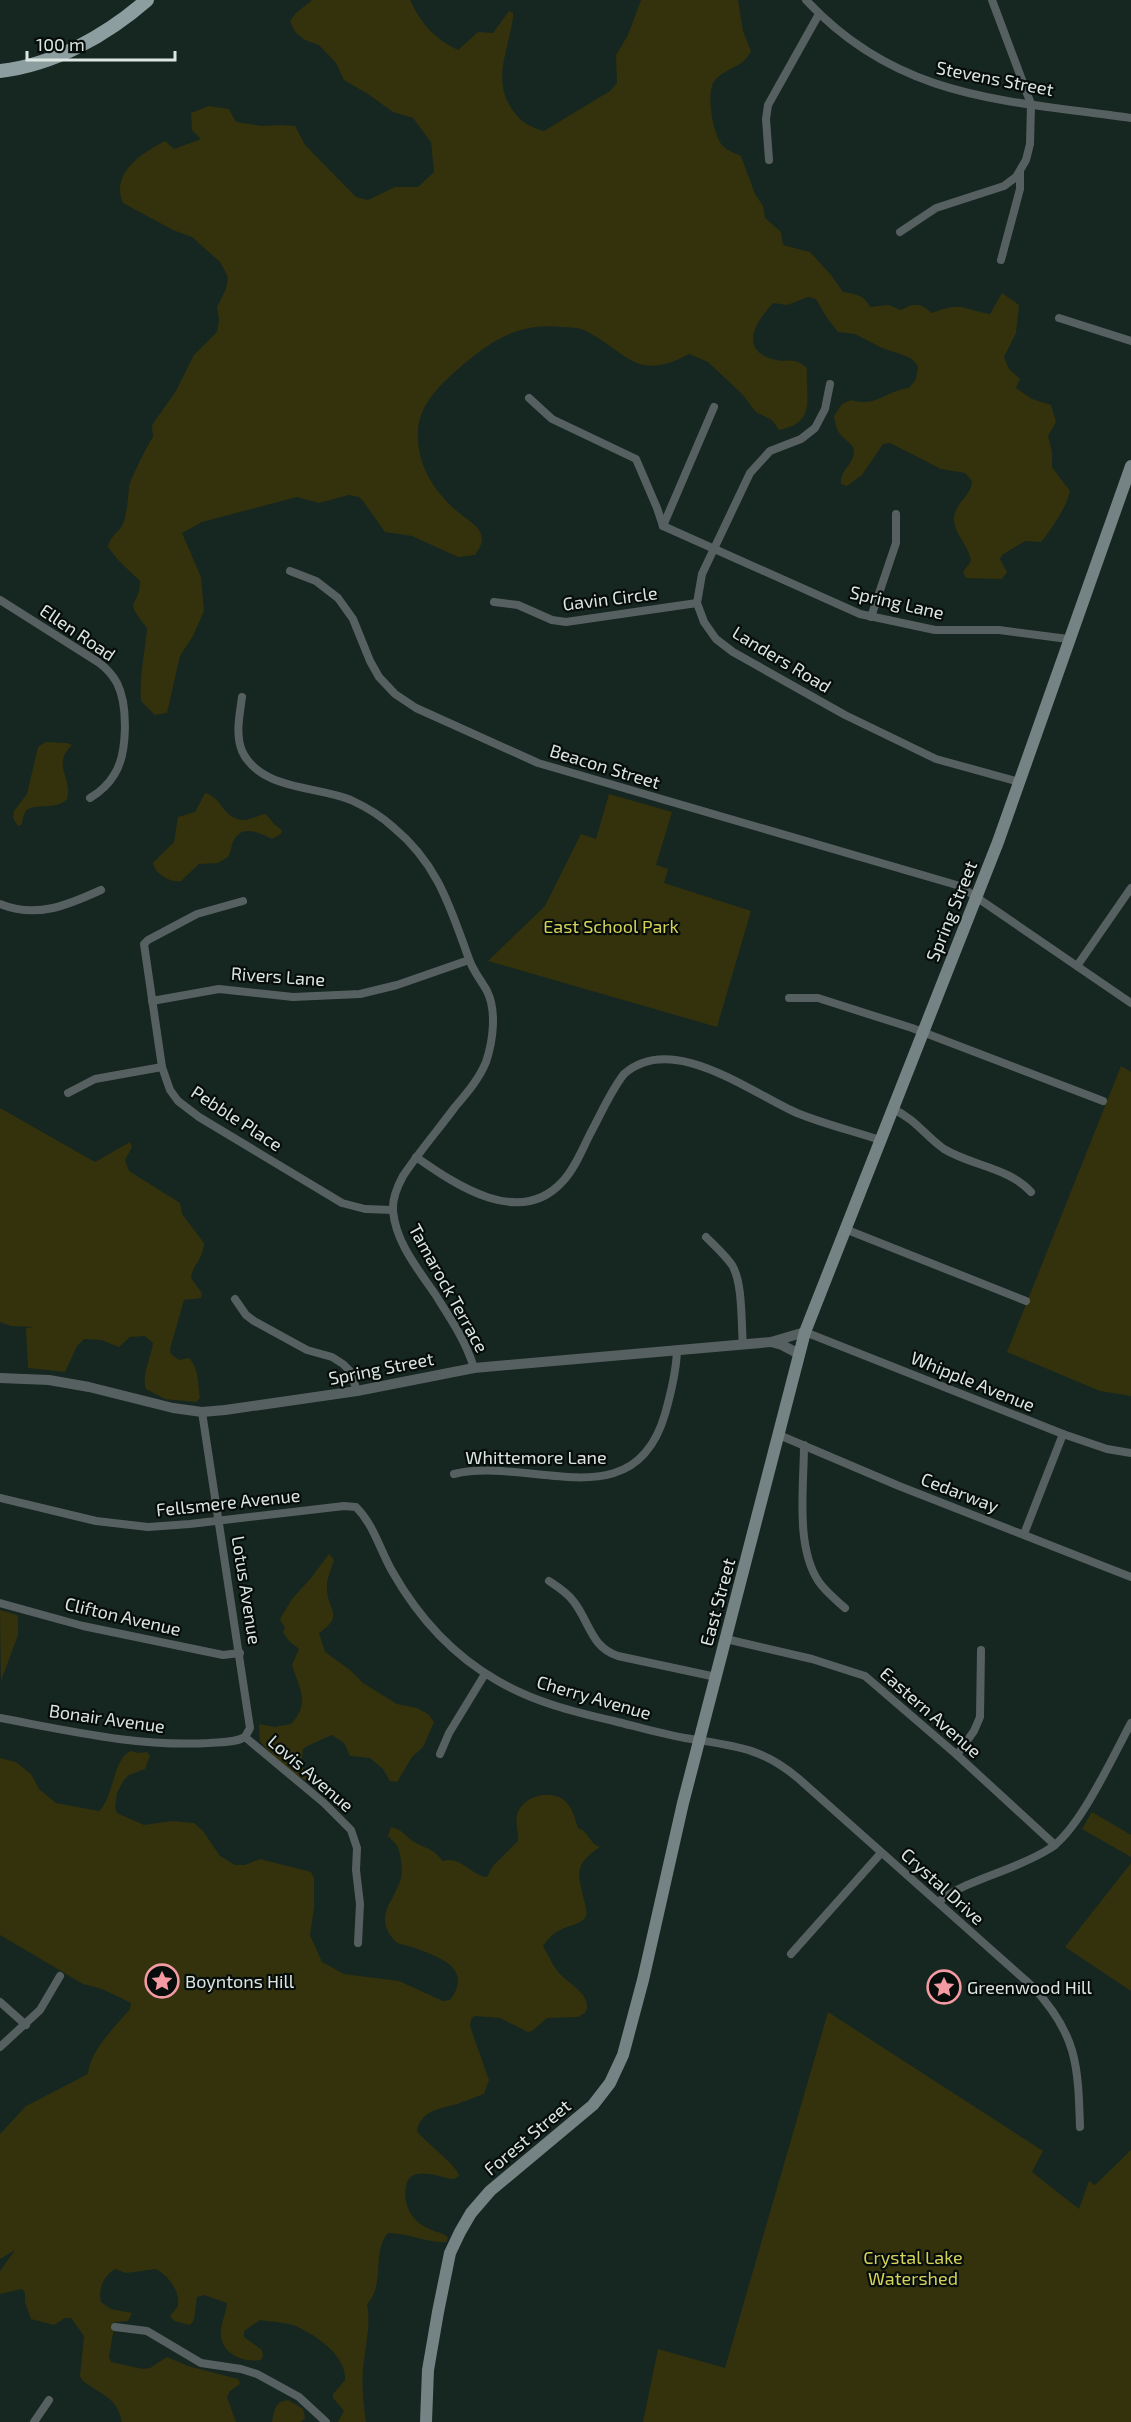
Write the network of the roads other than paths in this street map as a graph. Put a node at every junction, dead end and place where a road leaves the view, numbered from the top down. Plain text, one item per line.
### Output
1 (147, 0) edge
2 (807, 0) edge
3 (992, 0) edge
4 (819, 14) junction
5 (0, 71) edge
6 (1031, 104) junction
7 (1131, 118) edge
8 (769, 160) dead end
9 (1020, 171) junction
10 (900, 232) dead end
11 (1001, 260) dead end
12 (1059, 318) dead end
13 (1131, 341) edge
14 (830, 384) dead end
15 (528, 398) dead end
16 (714, 407) dead end
17 (1131, 466) edge
18 (896, 514) dead end
19 (663, 526) junction
20 (714, 550) junction
21 (290, 571) dead end
22 (0, 600) edge
23 (494, 602) dead end
24 (697, 603) junction
25 (871, 617) junction
26 (1068, 639) junction
27 (242, 696) dead end
28 (1019, 782) junction
29 (90, 798) dead end
30 (1131, 888) edge
31 (101, 890) dead end
32 (976, 896) junction
33 (243, 901) dead end
34 (0, 904) edge
35 (469, 960) junction
36 (1077, 966) junction
37 (789, 998) dead end
38 (152, 1001) junction
39 (1131, 1003) edge
40 (924, 1032) junction
41 (162, 1067) junction
42 (68, 1093) dead end
43 (1103, 1101) dead end
44 (893, 1109) junction
45 (880, 1140) junction
46 (416, 1157) junction
47 (1031, 1192) dead end
48 (393, 1210) junction
49 (845, 1229) junction
50 (706, 1238) dead end
51 (235, 1299) dead end
52 (1026, 1301) dead end
53 (805, 1332) junction
54 (771, 1342) junction
55 (743, 1345) junction
56 (677, 1351) junction
57 (798, 1354) junction
58 (474, 1368) junction
59 (0, 1378) edge
60 (357, 1391) junction
61 (202, 1412) junction
62 (1063, 1434) junction
63 (778, 1435) junction
64 (804, 1445) junction
65 (1131, 1453) edge
66 (454, 1474) dead end
67 (0, 1498) edge
68 (353, 1506) joint
69 (220, 1521) junction
70 (1024, 1534) junction
71 (1131, 1576) edge
72 (549, 1581) dead end
73 (0, 1603) edge
74 (845, 1608) dead end
75 (726, 1639) junction
76 (981, 1650) dead end
77 (240, 1653) junction
78 (485, 1674) junction
79 (716, 1677) junction
80 (0, 1718) edge
81 (1131, 1724) edge
82 (245, 1737) junction
83 (700, 1739) junction
84 (440, 1754) dead end
85 (957, 1755) junction
86 (1055, 1845) junction
87 (881, 1853) junction
88 (665, 1881) joint
89 (938, 1902) junction
90 (358, 1943) dead end
91 (791, 1954) dead end
92 (60, 1976) dead end
93 (0, 2002) edge
94 (26, 2025) junction
95 (0, 2047) edge
96 (1080, 2127) dead end
97 (116, 2327) dead end
98 (49, 2400) dead end
99 (34, 2422) edge
100 (327, 2422) edge
101 (426, 2422) edge

1 - 5 main road
2 - 4 street, Stevens Street
3 - 6 street
4 - 6 street, Stevens Street
4 - 8 street
6 - 7 street, Stevens Street
6 - 9 street
9 - 10 street
9 - 11 street
12 - 13 street
14 - 20 street
15 - 19 street
16 - 19 street
17 - 26 main road, Spring Street
18 - 25 street
19 - 20 street, Spring Lane
20 - 24 street
20 - 25 street, Spring Lane
21 - 32 street, Beacon Street
22 - 29 street, Ellen Road
23 - 24 street, Gavin Circle
24 - 28 street, Landers Road
25 - 26 street, Spring Lane
26 - 28 main road, Spring Street
27 - 35 street, Tamarock Terrace
28 - 32 main road, Spring Street
30 - 36 street
31 - 34 street
32 - 36 street, Beacon Street
32 - 40 main road, Spring Street
33 - 38 street, Pebble Place
35 - 38 street, Rivers Lane
35 - 46 street, Tamarock Terrace
36 - 39 street, Beacon Street
37 - 40 street
38 - 41 street, Pebble Place
40 - 43 street
40 - 44 main road, Spring Street
41 - 42 street
41 - 48 street, Pebble Place
44 - 45 main road, Spring Street
44 - 47 street
45 - 46 street
45 - 49 main road, Spring Street
46 - 48 street, Tamarock Terrace
48 - 58 street, Tamarock Terrace
49 - 52 street
49 - 53 main road, Spring Street
50 - 55 street
51 - 60 street
53 - 54 street, Spring Street
53 - 57 main road, East Street
53 - 62 street, Whipple Avenue
54 - 55 street, Spring Street
54 - 57 street
55 - 56 street, Spring Street
56 - 58 street, Spring Street
56 - 66 street, Whittemore Lane
57 - 63 main road, East Street
58 - 60 street, Spring Street
59 - 61 street, Spring Street
60 - 61 street, Spring Street
61 - 69 street, Lotus Avenue
62 - 65 street, Whipple Avenue
62 - 70 street
63 - 64 street, Cedarway
63 - 75 main road, East Street
64 - 70 street, Cedarway
64 - 74 street
67 - 69 street, Fellsmere Avenue
68 - 69 street, Fellsmere Avenue
68 - 78 street, Cherry Avenue
69 - 77 street, Lotus Avenue
70 - 71 street, Cedarway
72 - 79 street
73 - 77 street, Clifton Avenue
75 - 79 main road, East Street
75 - 85 street, Eastern Avenue
76 - 85 street
77 - 82 street, Lotus Avenue
78 - 83 street, Cherry Avenue
78 - 84 street
79 - 83 main road, East Street
80 - 82 street, Bonair Avenue
81 - 86 street
82 - 90 street, Lovis Avenue
83 - 87 street, Crystal Drive
83 - 88 main road, East Street
85 - 86 street, Eastern Avenue
86 - 89 street
87 - 89 street, Crystal Drive
87 - 91 street
88 - 101 main road, Forest Street
89 - 96 street, Crystal Drive
92 - 94 street
93 - 94 street
94 - 95 street
97 - 100 street
98 - 99 street

